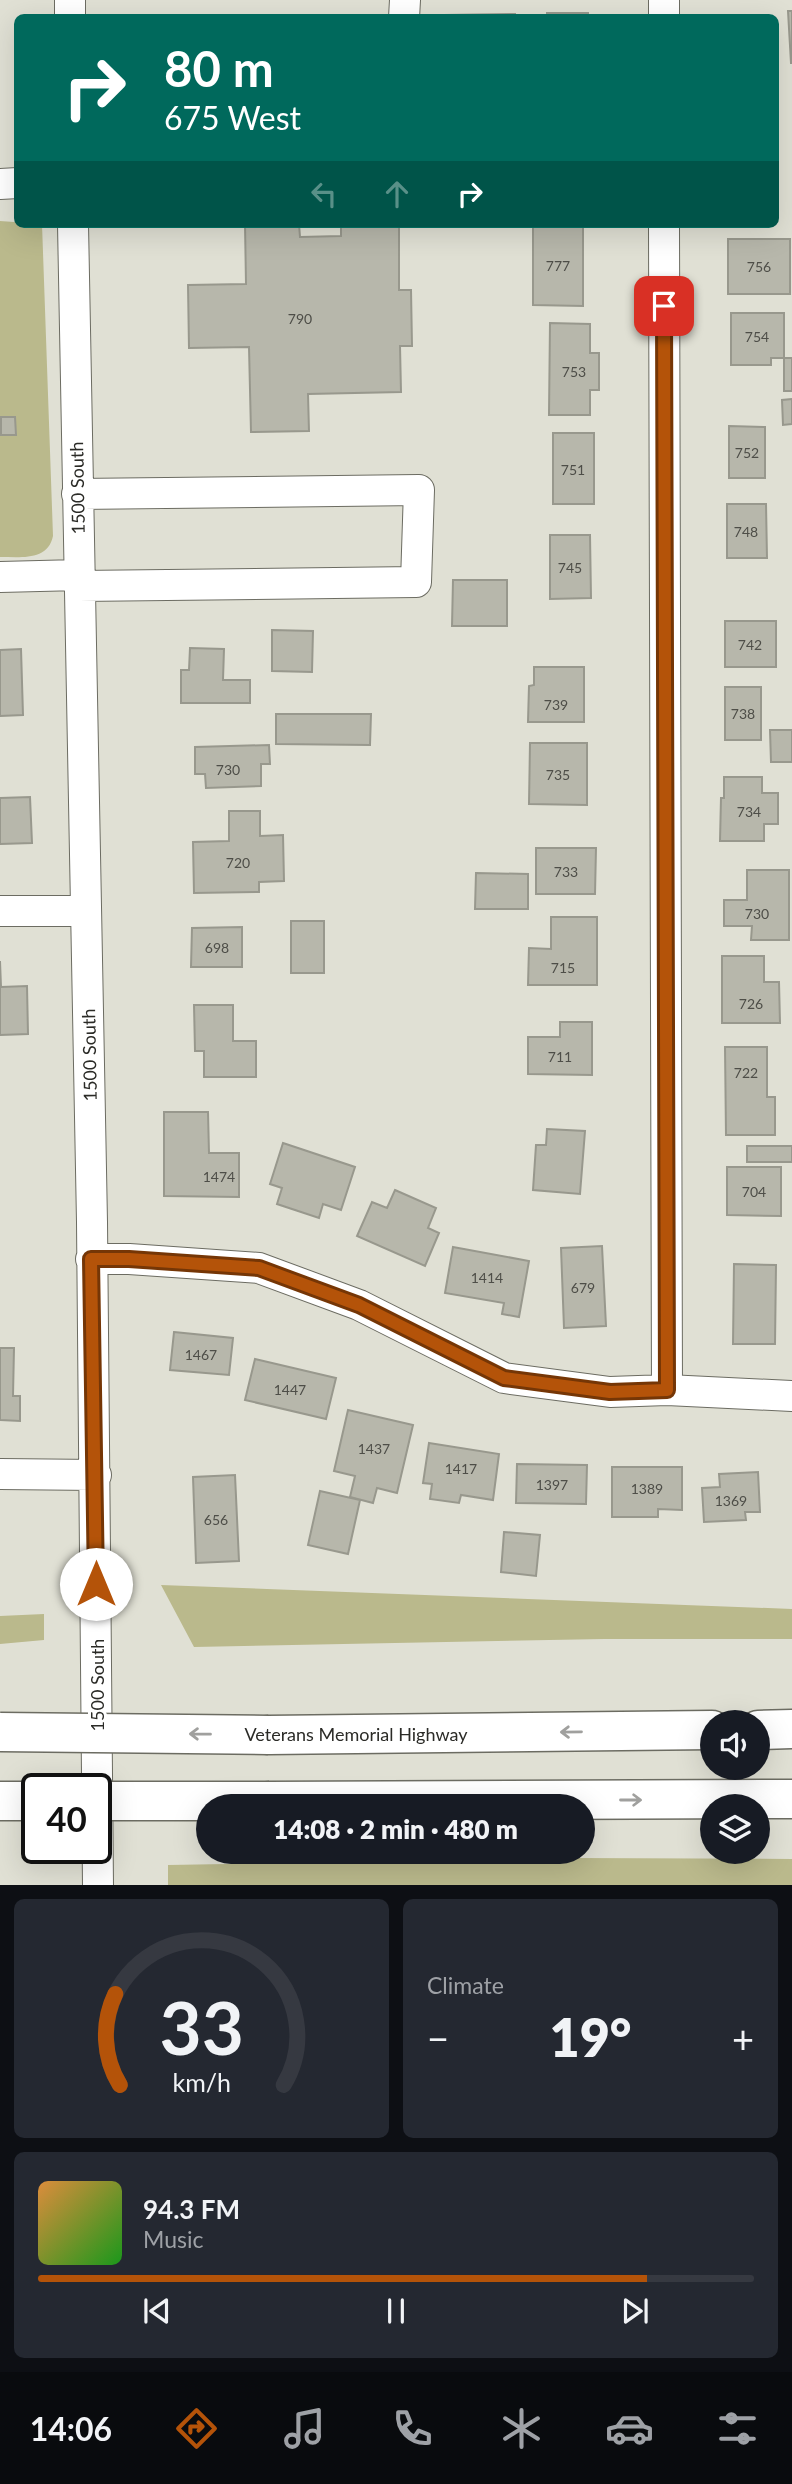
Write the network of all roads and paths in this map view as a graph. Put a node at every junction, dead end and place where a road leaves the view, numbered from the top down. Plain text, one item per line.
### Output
1 (73, 228) edge
2 (664, 228) edge
3 (78, 494) junction
4 (0, 577) edge
5 (79, 580) junction
6 (0, 911) edge
7 (86, 911) junction
8 (91, 1259) junction
9 (667, 1390) junction
10 (792, 1396) edge
11 (0, 1474) edge
12 (96, 1475) junction
13 (700, 1730) edge
14 (770, 1730) edge
15 (792, 1730) edge
16 (0, 1732) edge
17 (792, 1799) edge
18 (0, 1801) edge
19 (21, 1801) edge
20 (112, 1801) edge
21 (98, 1885) edge

1 - 3 street, 1500 South
2 - 9 street
3 - 5 street, 1500 South
3 - 5 street
4 - 5 street
5 - 7 street, 1500 South
6 - 7 street
7 - 8 street, 1500 South
8 - 9 street
8 - 12 street, 1500 South
9 - 10 street
11 - 12 street
12 - 21 street, 1500 South
13 -> 16 highway, Veterans Memorial Highway, bridge
14 - 15 highway
20 -> 17 highway, bridge
18 - 19 highway

